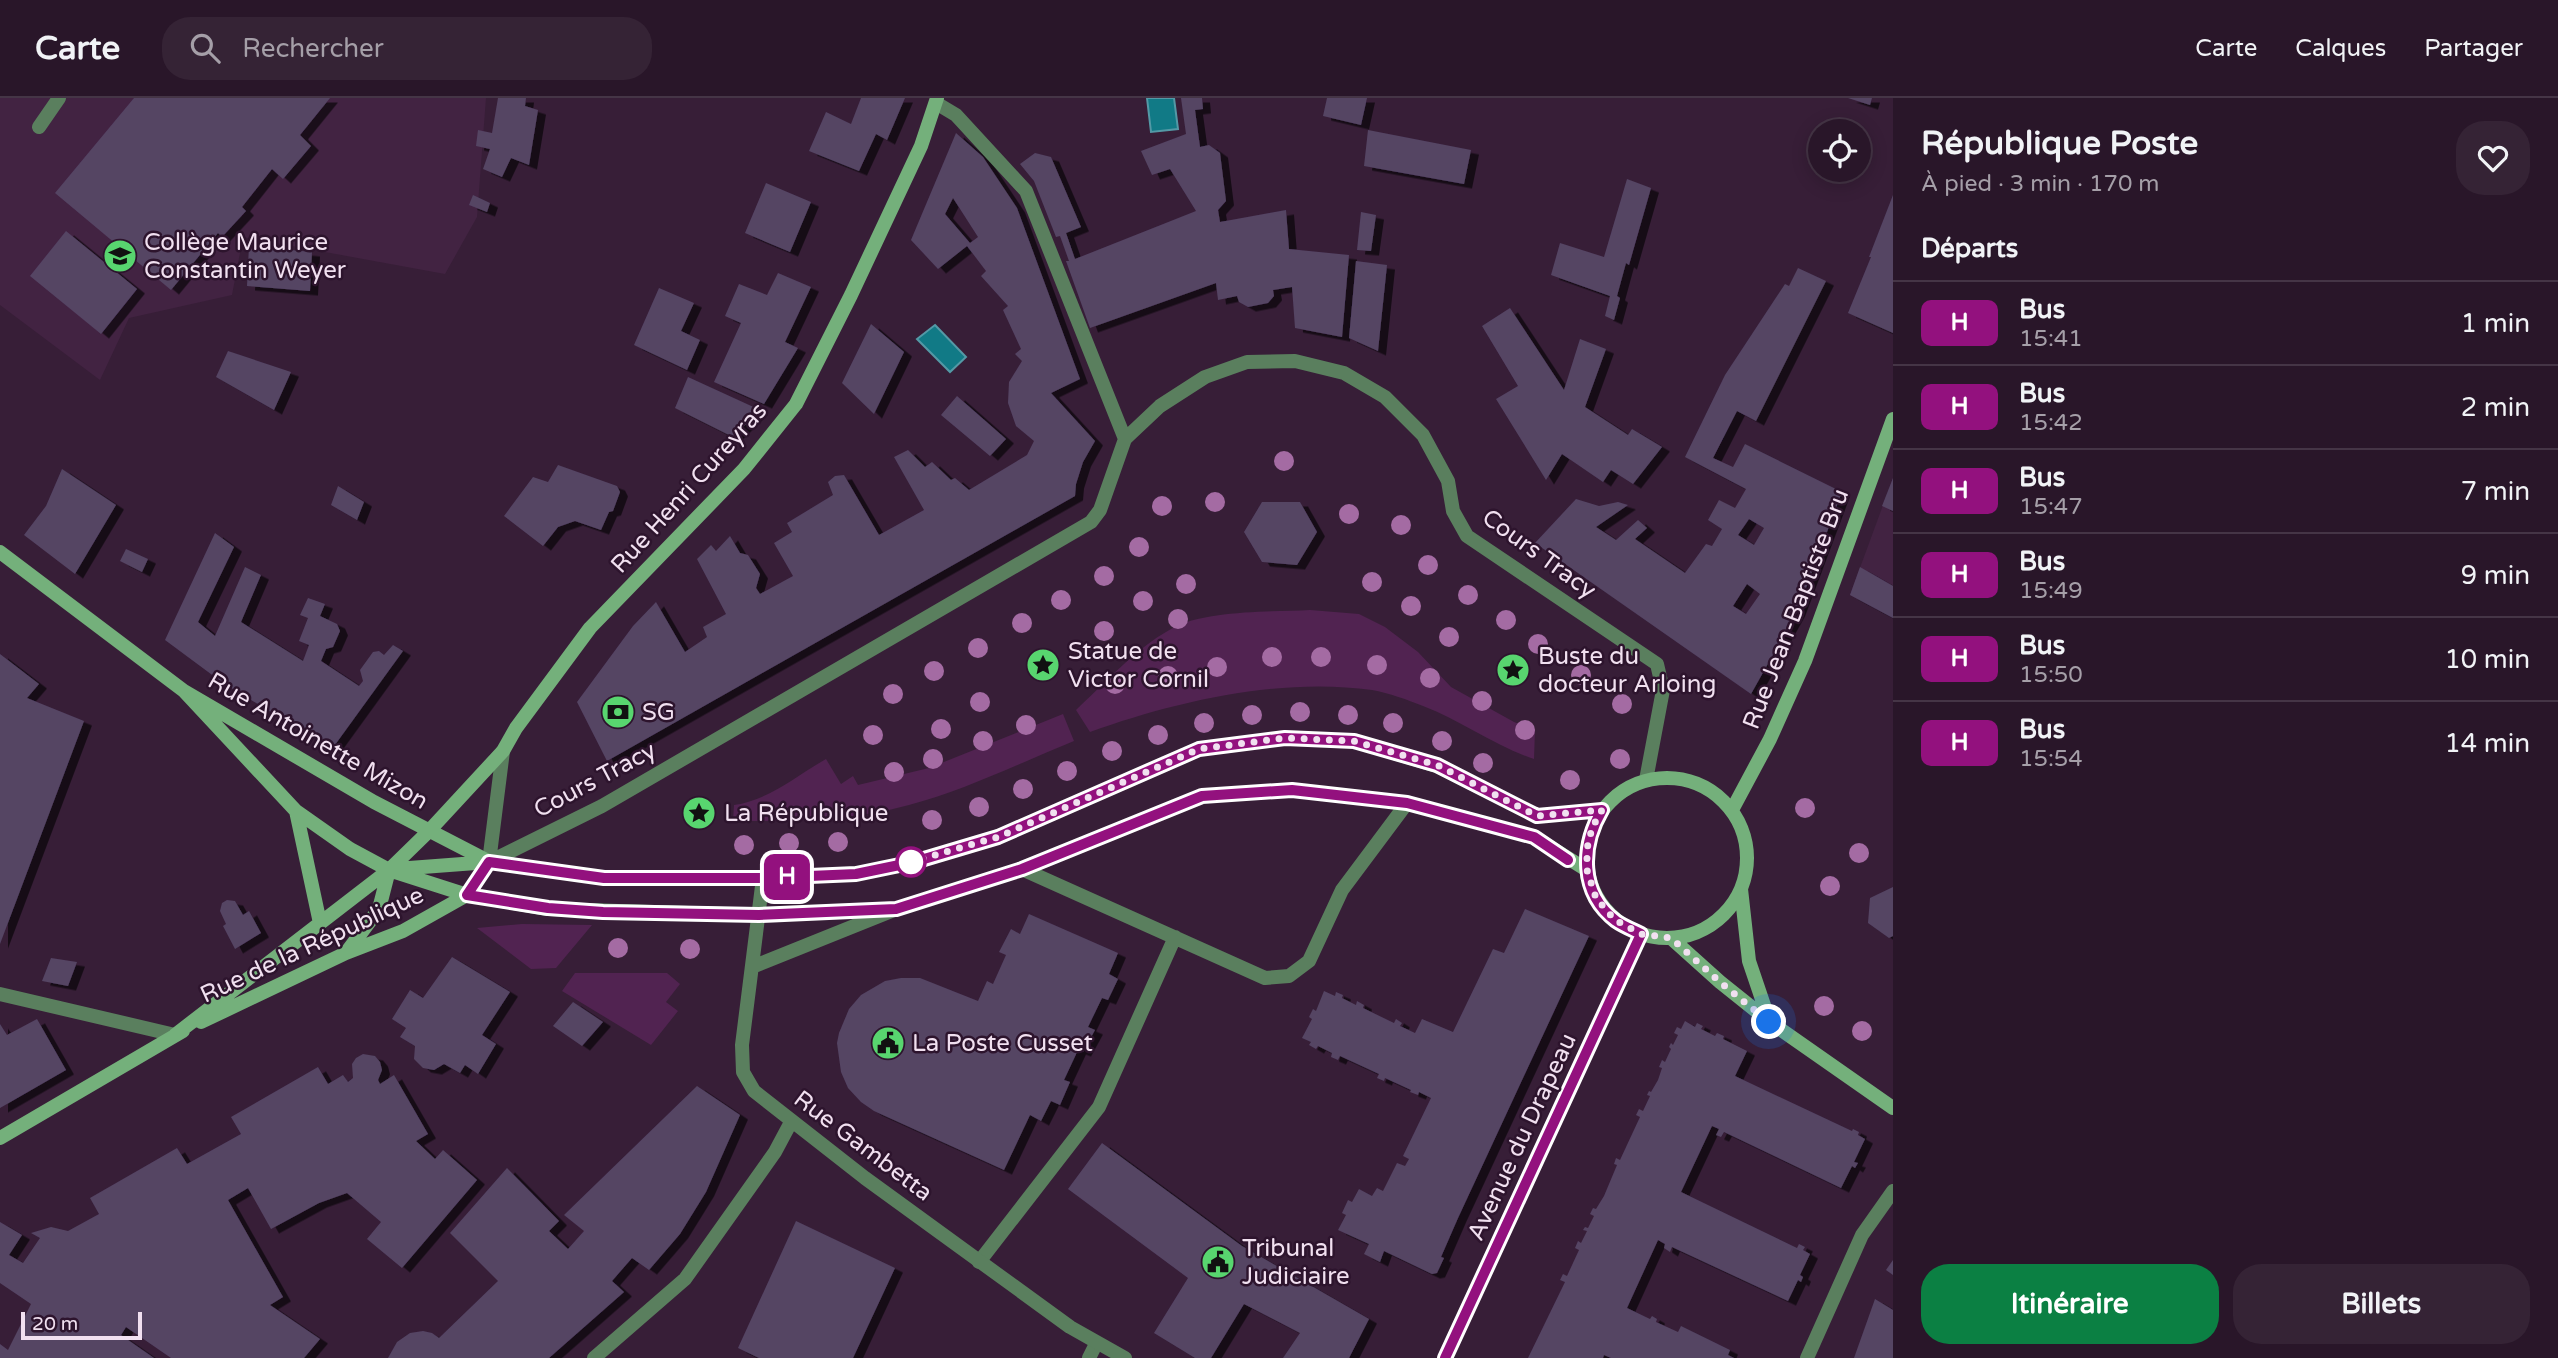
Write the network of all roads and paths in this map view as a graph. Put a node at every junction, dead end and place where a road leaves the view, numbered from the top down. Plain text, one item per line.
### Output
1 (59, 98) edge
2 (937, 100) edge
3 (39, 127) dead end
4 (1893, 419) edge
5 (1125, 439) junction
6 (0, 552) edge
7 (184, 691) junction
8 (503, 751) junction
9 (1646, 780) junction
10 (1407, 803) junction
11 (1602, 810) junction
12 (1732, 810) junction
13 (296, 811) junction
14 (429, 831) junction
15 (489, 862) junction
16 (1022, 869) junction
17 (389, 870) junction
18 (1587, 870) junction
19 (763, 878) junction
20 (1741, 889) junction
21 (467, 895) junction
22 (896, 909) junction
23 (759, 915) junction
24 (320, 923) junction
25 (1641, 934) junction
26 (1175, 937) junction
27 (1671, 938) junction
28 (346, 953) junction
29 (752, 967) junction
30 (0, 994) edge
31 (1769, 1022) junction
32 (175, 1035) junction
33 (1893, 1108) edge
34 (791, 1122) junction
35 (0, 1138) edge
36 (1893, 1191) edge
37 (979, 1262) junction
38 (1096, 1343) junction
39 (594, 1358) edge
40 (1089, 1358) edge
41 (1125, 1358) edge
42 (1445, 1358) edge
43 (1807, 1358) edge

1 - 3 street
2 - 5 street
2 - 8 main road, Rue Henri Cureyras
4 - 12 main road, Rue Jean-Baptiste Bru
5 - 9 street, Cours Tracy
5 - 15 street, Cours Tracy
6 - 7 main road, Rue Antoinette Mizon
7 - 13 main road, Rue Antoinette Mizon
7 - 14 main road, Rue Antoinette Mizon
8 - 14 main road, Rue Henri Cureyras
8 - 15 street
9 - 11 main road
9 - 12 main road
10 - 16 main road
10 - 18 main road
10 - 26 street
11 - 18 main road
11 - 19 main road
12 - 20 main road
13 - 17 main road, Rue Antoinette Mizon
13 - 24 main road
14 - 15 main road, Rue Antoinette Mizon
14 - 17 main road, Rue de la République
15 - 17 main road
15 - 19 main road
15 - 21 street
16 - 22 main road
16 - 26 street
17 - 21 main road
17 - 24 main road, Rue de la République
17 - 28 main road
18 - 25 main road
19 - 23 street, Rue Gambetta
20 - 27 main road
20 - 31 main road
21 - 23 main road
21 - 28 main road, Rue de la République
22 - 23 main road
22 - 29 street
23 - 29 street, Rue Gambetta
24 - 32 main road, Rue de la République
25 - 27 main road
25 - 42 street, Avenue du Drapeau
26 - 37 street
27 - 31 main road
28 - 32 main road, Rue de la République
29 - 34 street, Rue Gambetta
30 - 32 street
31 - 33 main road
32 - 35 main road, Rue de la République
34 - 37 street, Rue Gambetta
34 - 39 street
36 - 43 street
37 - 38 street, Rue Gambetta
38 - 40 street
38 - 41 street, Rue Gambetta

